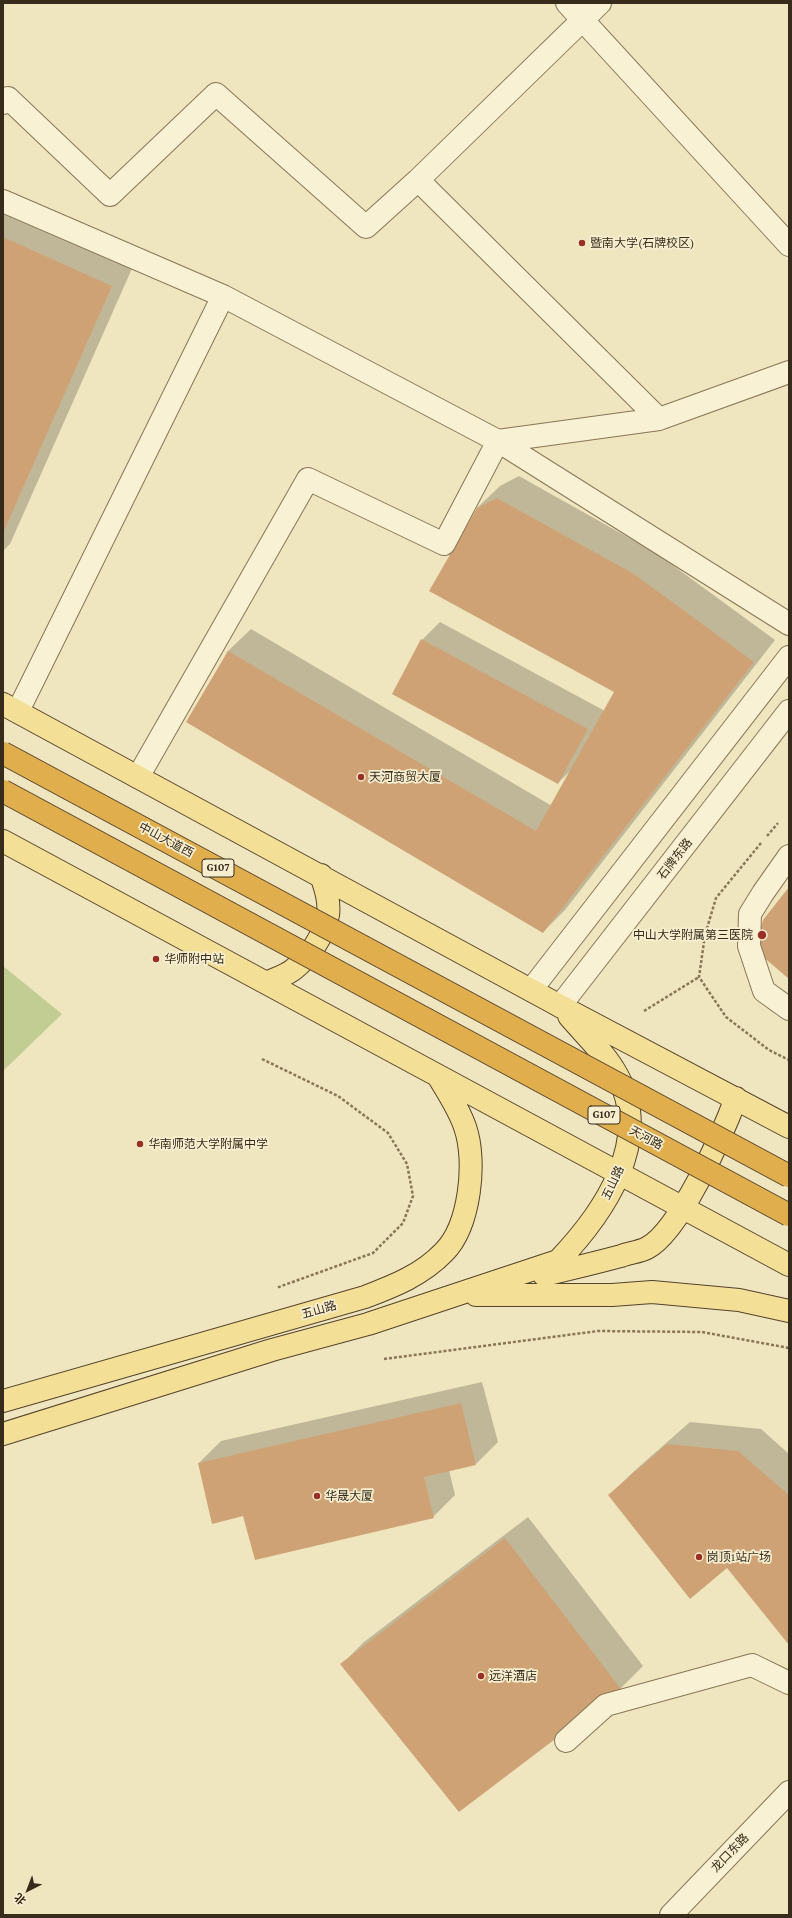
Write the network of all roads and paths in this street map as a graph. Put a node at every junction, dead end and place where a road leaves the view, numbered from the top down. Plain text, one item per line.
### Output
1 (568, 3) edge
2 (600, 3) edge
3 (583, 20) junction
4 (5, 98) edge
5 (418, 180) junction
6 (3, 201) edge
7 (789, 245) edge
8 (223, 296) junction
9 (789, 372) edge
10 (659, 419) junction
11 (498, 441) junction
12 (789, 624) edge
13 (789, 657) edge
14 (10, 708) edge
15 (789, 711) edge
16 (3, 753) edge
17 (138, 777) junction
18 (3, 791) edge
19 (3, 841) edge
20 (789, 856) edge
21 (321, 875) junction
22 (266, 983) junction
23 (531, 990) junction
24 (560, 1006) junction
25 (789, 1009) edge
26 (644, 1011) dead end
27 (262, 1059) dead end
28 (789, 1060) edge
29 (438, 1076) junction
30 (736, 1098) junction
31 (789, 1127) edge
32 (619, 1173) junction
33 (789, 1176) edge
34 (683, 1208) junction
35 (789, 1215) edge
36 (789, 1265) edge
37 (276, 1288) dead end
38 (457, 1295) junction
39 (789, 1312) edge
40 (789, 1348) edge
41 (384, 1358) dead end
42 (3, 1401) edge
43 (3, 1434) edge
44 (789, 1683) edge
45 (566, 1741) dead end
46 (789, 1792) edge
47 (671, 1915) edge

1 - 3 street
2 - 3 street
3 - 5 street
3 - 7 street
4 - 5 street
5 - 10 street
6 - 8 street
8 - 11 street
8 - 14 street
9 - 10 street
10 - 11 street
11 - 12 street
11 - 17 street
13 - 23 street
14 - 17 main road
15 - 24 street, 石牌东路
16 - 33 highway, 中山大道西 / G107, bridge
17 - 21 main road
18 - 35 highway, 天河路 / G107, bridge
19 - 22 main road
20 - 25 street
21 - 22 main road
21 - 23 main road
22 - 29 main road
23 - 24 main road
24 - 30 main road
24 - 32 main road, 五山路
26 - 28 path
27 - 37 path
29 - 32 main road
29 - 42 main road, 五山路
30 - 31 main road
30 - 34 main road, 五山路
32 - 34 main road
32 - 38 main road, 五山路
34 - 36 main road
34 - 38 main road, 五山路
38 - 39 main road
38 - 43 main road, 五山路
40 - 41 path
44 - 45 street
46 - 47 street, 龙口东路

